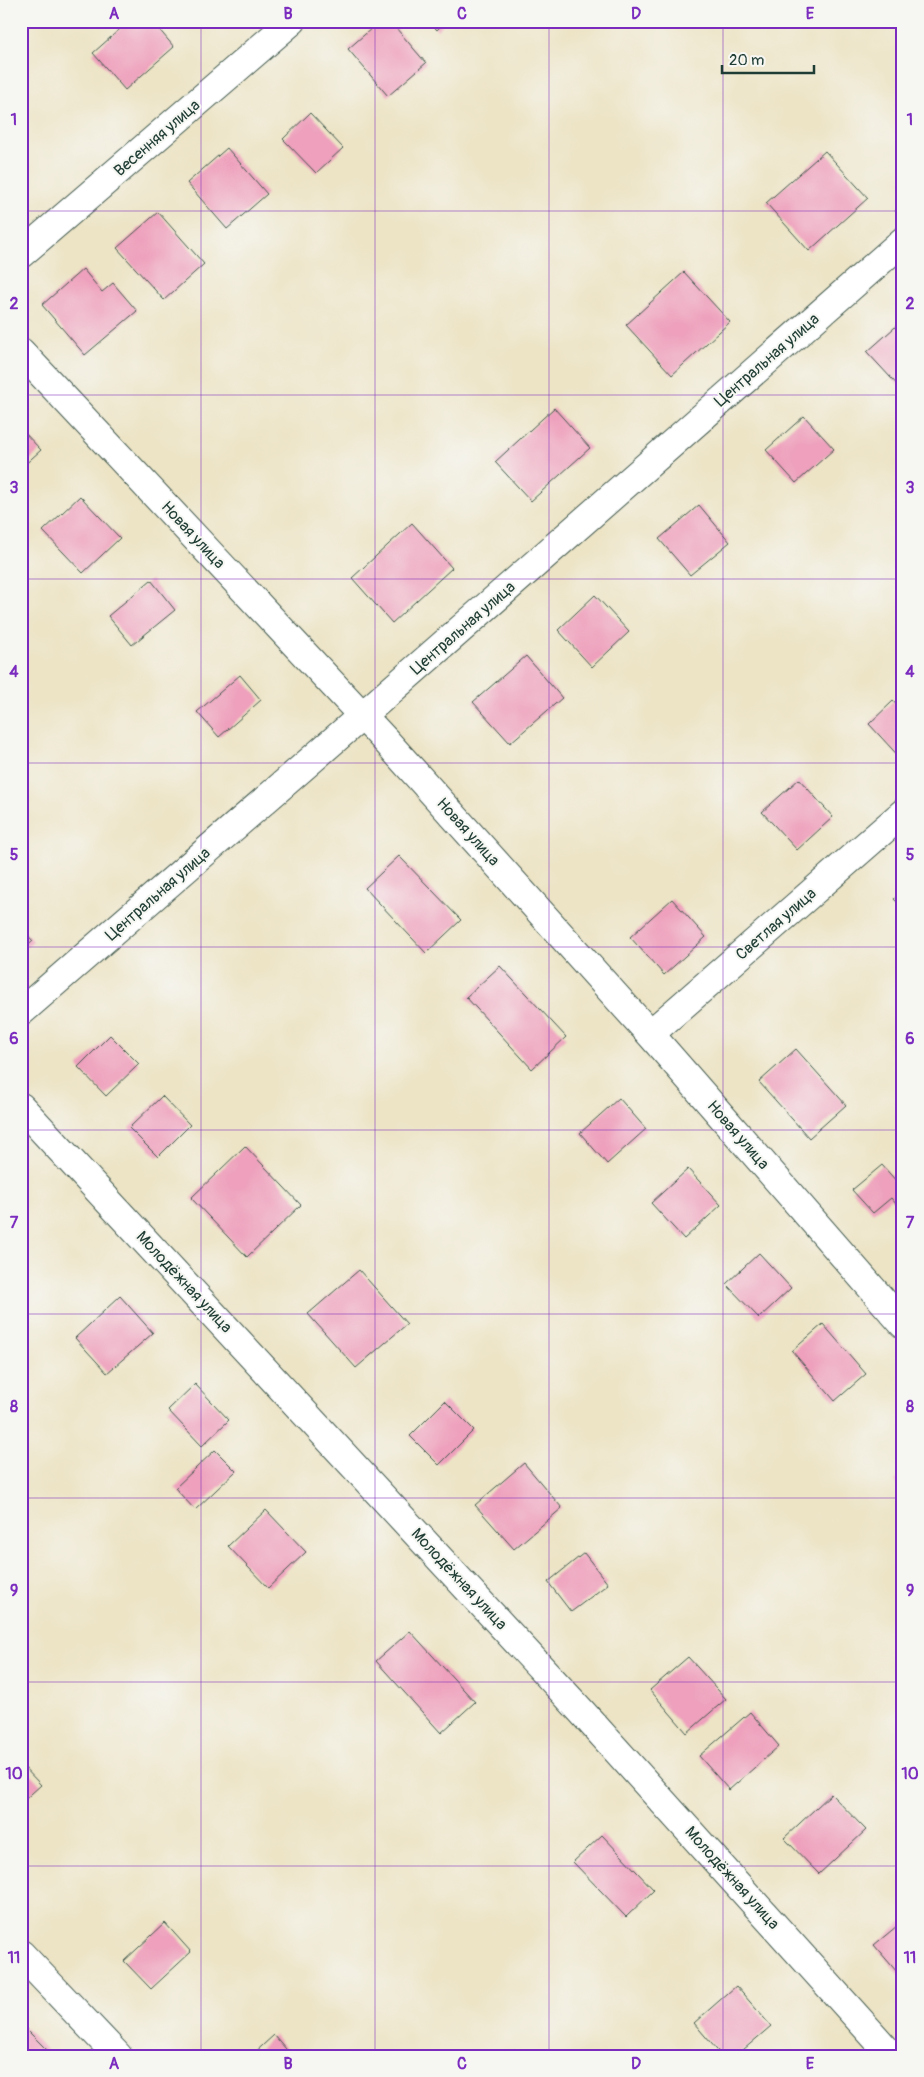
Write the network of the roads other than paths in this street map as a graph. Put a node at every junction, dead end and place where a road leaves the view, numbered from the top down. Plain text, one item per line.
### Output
1 (292, 21) edge
2 (903, 241) edge
3 (21, 254) edge
4 (21, 352) edge
5 (363, 715) junction
6 (903, 813) edge
7 (21, 1012) edge
8 (650, 1034) junction
9 (21, 1107) edge
10 (903, 1324) edge
11 (21, 1954) edge
12 (118, 2056) edge
13 (892, 2056) edge

1 - 3 street, Весенняя улица
2 - 5 street, Центральная улица
4 - 5 street, Новая улица
5 - 7 street, Центральная улица
5 - 8 street, Новая улица
6 - 8 street, Светлая улица
8 - 10 street, Новая улица
9 - 13 street, Молодёжная улица
11 - 12 street

